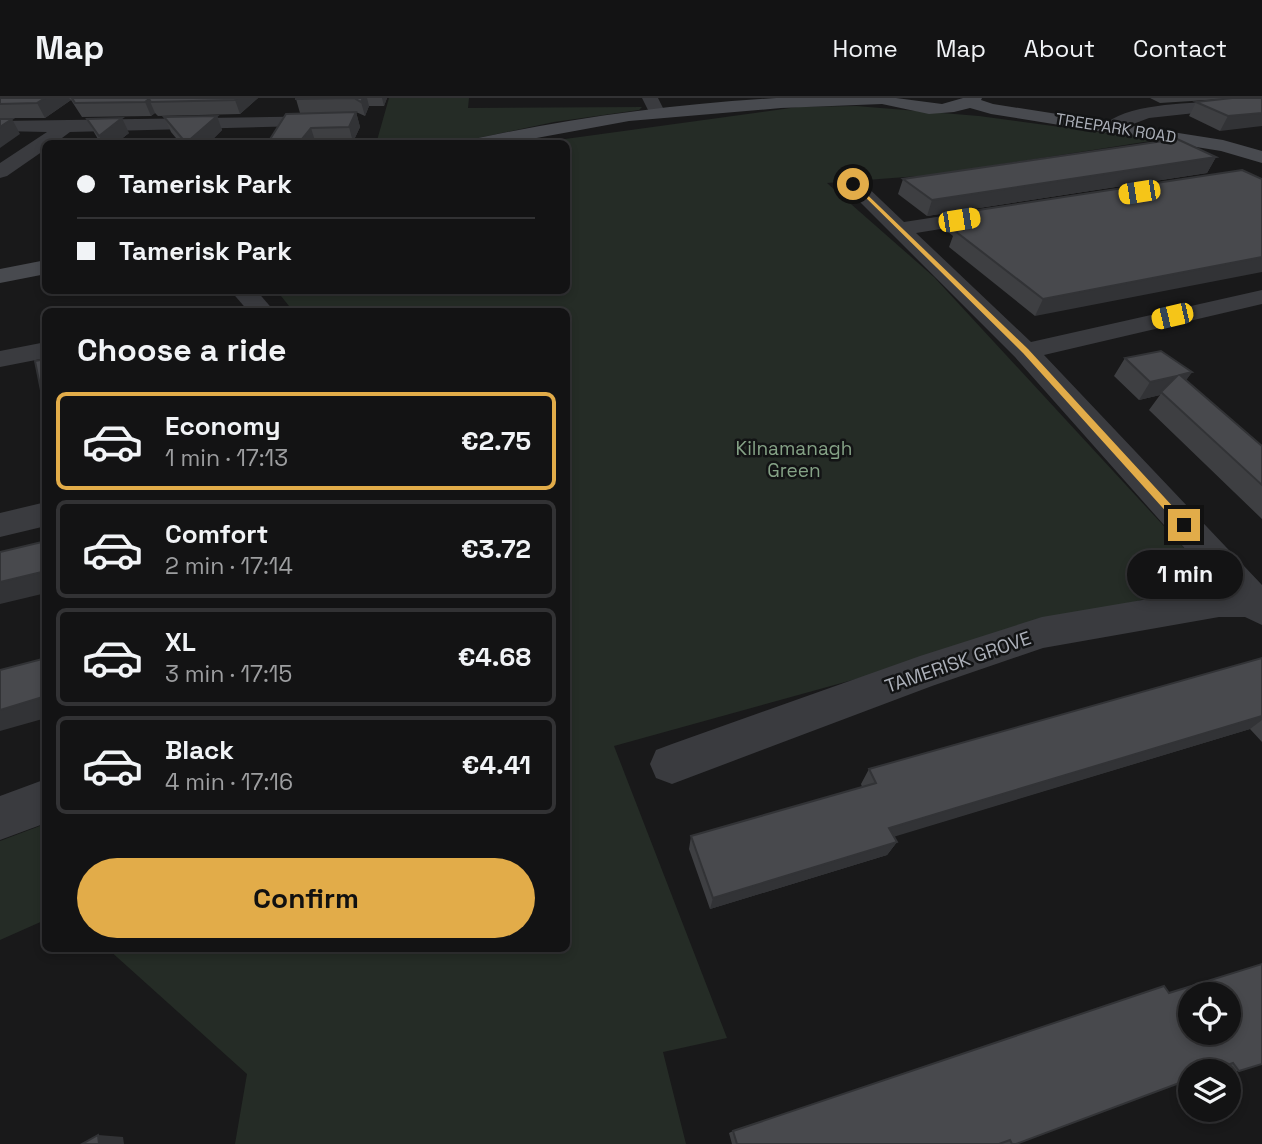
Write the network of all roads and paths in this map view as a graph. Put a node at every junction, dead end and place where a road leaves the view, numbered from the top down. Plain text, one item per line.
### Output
1 (883, 99) edge
2 (971, 100) edge
3 (654, 105) edge
4 (1217, 106) edge
5 (358, 120) edge
6 (265, 122) junction
7 (0, 126) edge
8 (66, 127) junction
9 (1112, 127) junction
10 (47, 140) edge
11 (249, 140) edge
12 (497, 140) edge
13 (42, 143) edge
14 (1262, 157) edge
15 (0, 172) edge
16 (853, 184) dead end
17 (1027, 209) edge
18 (899, 229) junction
19 (42, 268) edge
20 (0, 276) edge
21 (245, 294) edge
22 (1262, 297) edge
23 (1224, 304) junction
24 (256, 308) edge
25 (1253, 323) dead end
26 (42, 351) edge
27 (1026, 351) junction
28 (0, 359) edge
29 (42, 515) edge
30 (0, 525) edge
31 (1258, 606) edge
32 (672, 764) dead end
33 (42, 802) edge
34 (0, 818) edge

1 - 2 street
1 - 3 street
2 - 9 street, TREEPARK ROAD
3 - 12 street
4 - 9 street
5 - 6 street
6 - 8 street
6 - 11 street
7 - 8 street
8 - 10 street
9 - 14 street, TREEPARK ROAD
13 - 15 street
16 - 18 street
17 - 18 street
18 - 27 street
19 - 20 street
21 - 24 street
22 - 23 street
23 - 25 street
23 - 27 street
26 - 28 street
27 - 31 street
29 - 30 street
31 - 32 street, TAMERISK GROVE
33 - 34 street

